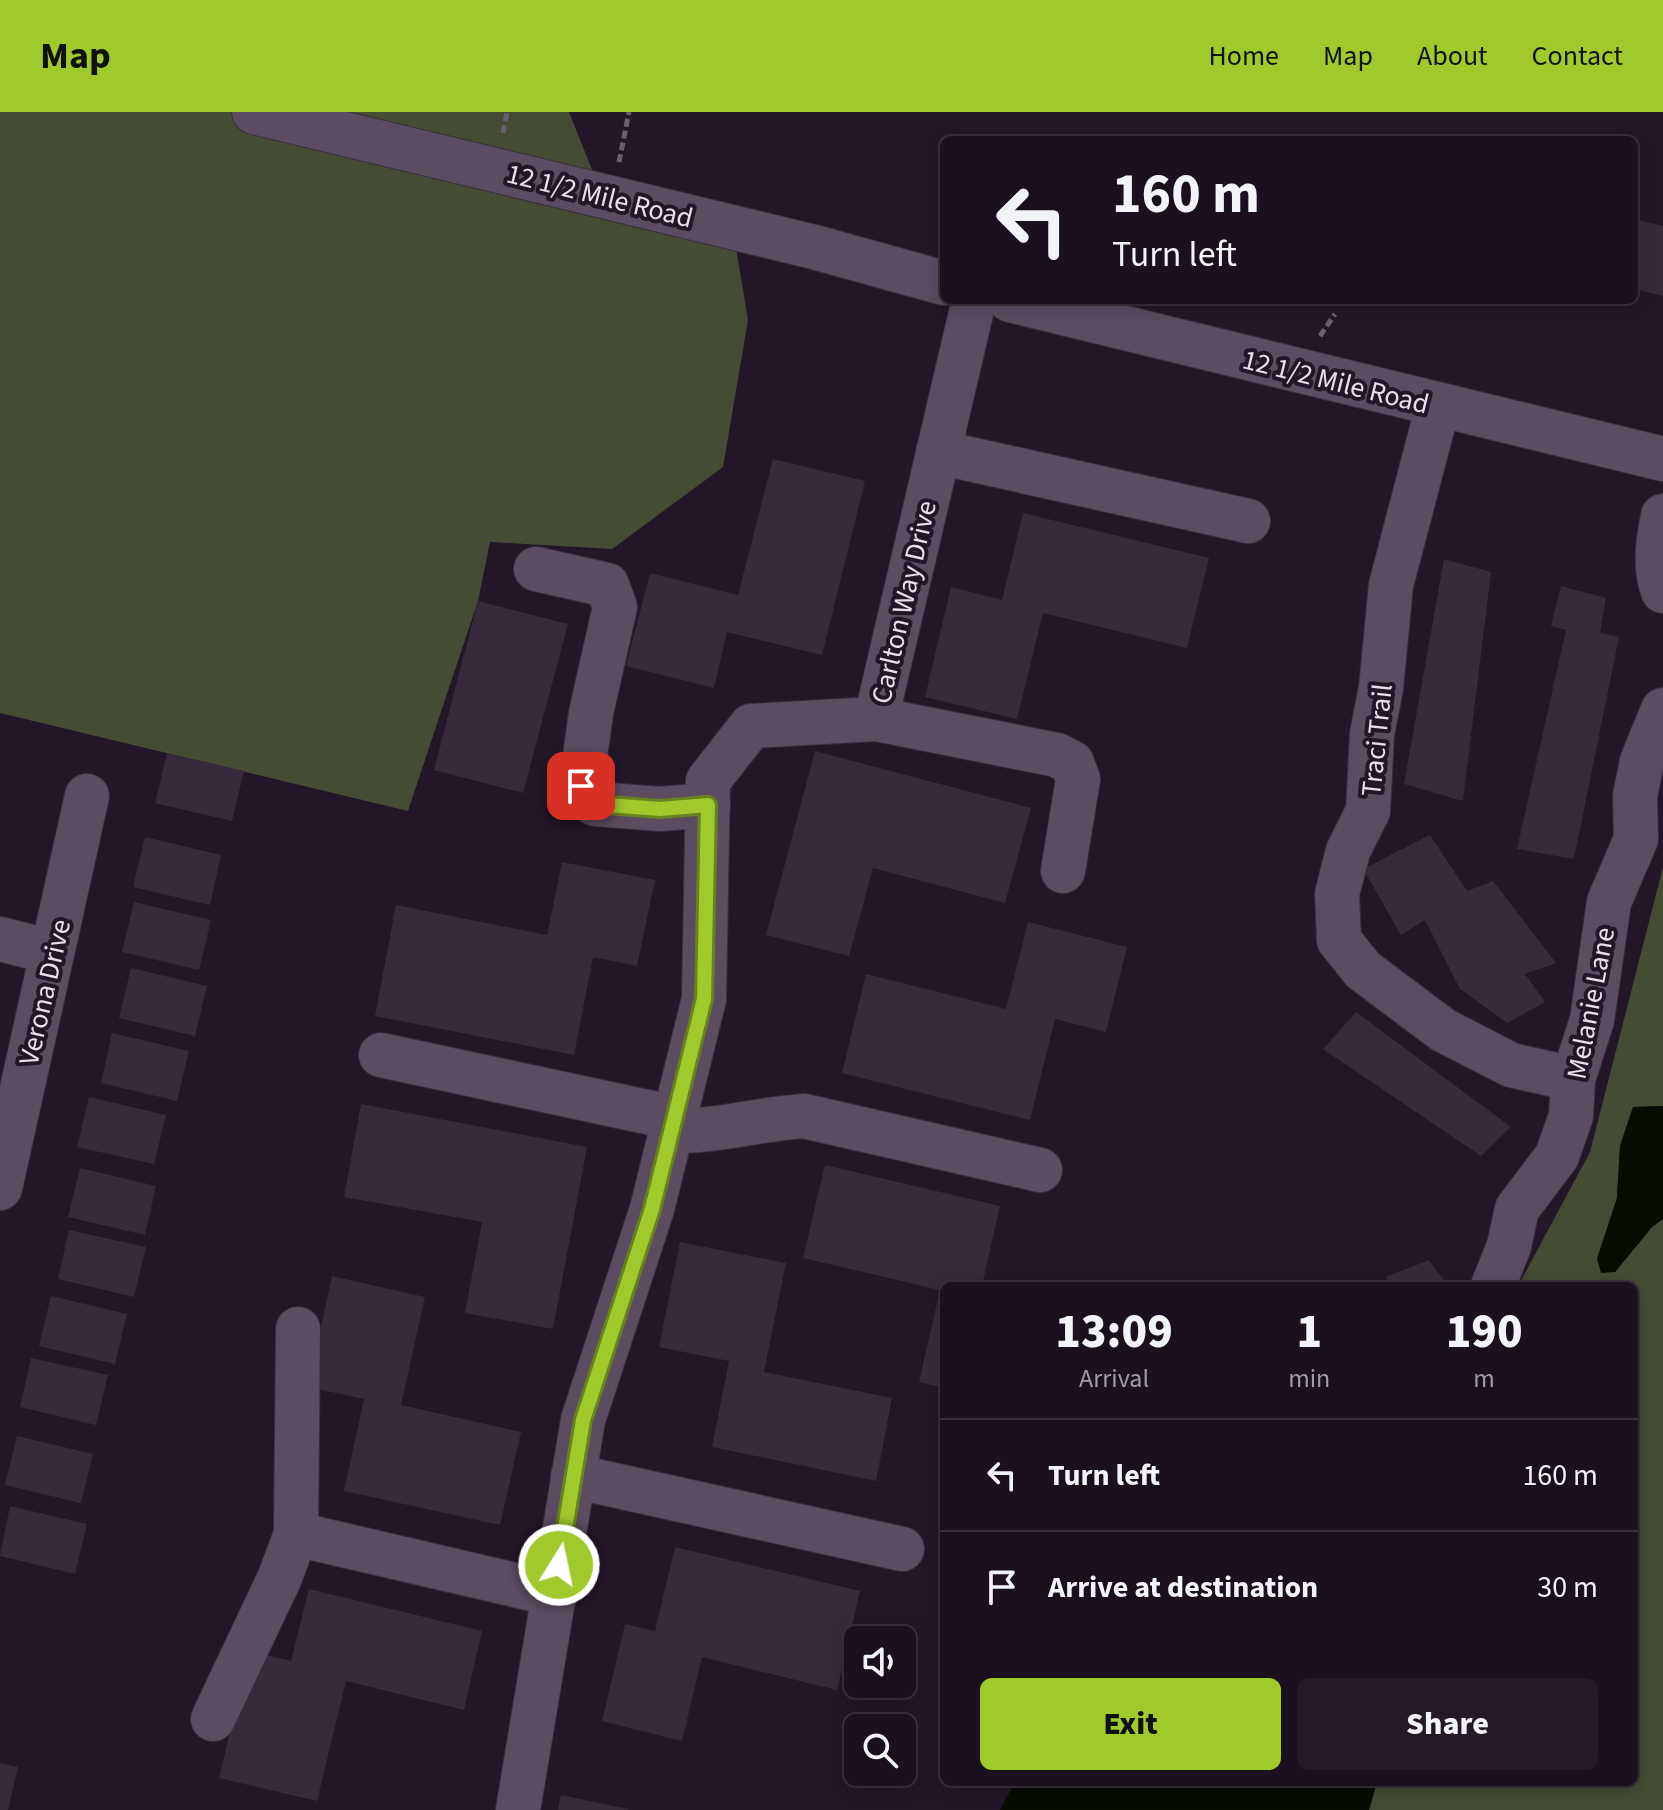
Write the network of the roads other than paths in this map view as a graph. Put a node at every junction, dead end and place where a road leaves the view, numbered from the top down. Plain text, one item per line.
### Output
1 (254, 112) edge
2 (940, 282) edge
3 (973, 304) edge
4 (1026, 304) edge
5 (1438, 406) junction
6 (938, 452) junction
7 (1663, 459) edge
8 (1663, 516) edge
9 (1248, 521) dead end
10 (536, 569) dead end
11 (1663, 591) edge
12 (1663, 710) edge
13 (876, 719) junction
14 (87, 796) dead end
15 (708, 805) junction
16 (1063, 871) dead end
17 (0, 939) edge
18 (52, 952) junction
19 (381, 1055) dead end
20 (1573, 1079) junction
21 (673, 1125) junction
22 (1040, 1170) dead end
23 (0, 1188) edge
24 (1495, 1282) edge
25 (298, 1329) dead end
26 (573, 1476) junction
27 (296, 1534) junction
28 (902, 1549) dead end
29 (554, 1594) junction
30 (213, 1719) dead end
31 (518, 1810) edge

1 - 2 street, 12 1/2 Mile Road
3 - 6 street, Carlton Way Drive
4 - 5 street, 12 1/2 Mile Road
5 - 7 street, 12 1/2 Mile Road
5 - 20 street, Traci Trail
6 - 9 street
6 - 13 street, Carlton Way Drive
8 - 11 street
10 - 15 street
12 - 20 street, Melanie Lane
13 - 15 street, Carlton Way Drive
13 - 16 street
14 - 18 street, Verona Drive
15 - 21 street, Carlton Way Drive
17 - 18 street
18 - 23 street, Verona Drive
19 - 21 street
20 - 24 street, Melanie Lane
21 - 22 street
21 - 26 street, Carlton Way Drive
25 - 27 street
26 - 28 street
26 - 29 street, Carlton Way Drive
27 - 29 street
27 - 30 street
29 - 31 street, Carlton Way Drive

